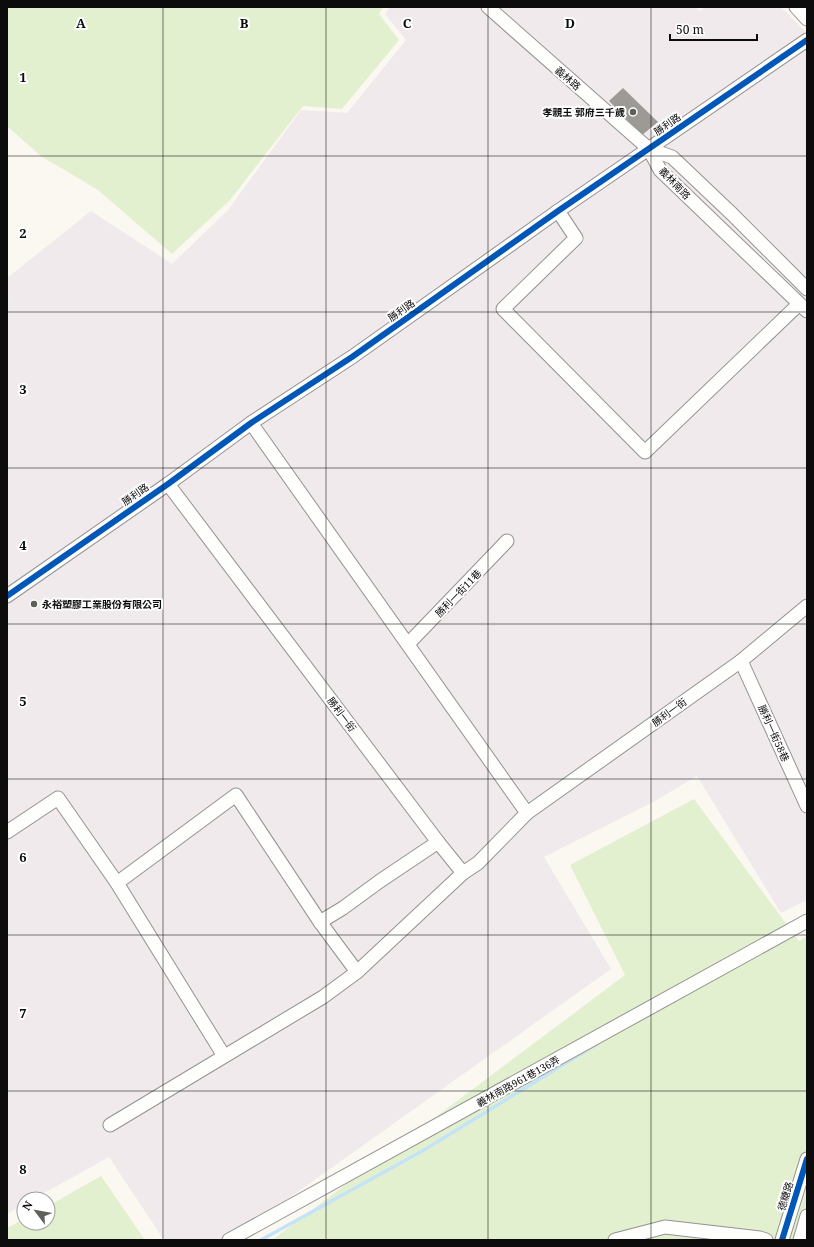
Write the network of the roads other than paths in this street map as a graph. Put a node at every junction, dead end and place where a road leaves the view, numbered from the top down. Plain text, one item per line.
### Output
1 (488, 7) edge
2 (796, 7) edge
3 (807, 19) edge
4 (807, 40) edge
5 (649, 149) junction
6 (558, 211) junction
7 (807, 289) edge
8 (803, 307) edge
9 (251, 424) junction
10 (168, 484) junction
11 (507, 541) dead end
12 (7, 596) edge
13 (807, 606) edge
14 (408, 644) junction
15 (741, 661) junction
16 (807, 806) edge
17 (527, 813) junction
18 (7, 832) edge
19 (438, 842) junction
20 (463, 873) junction
21 (117, 883) junction
22 (807, 921) edge
23 (320, 922) junction
24 (356, 972) junction
25 (224, 1056) junction
26 (110, 1125) dead end
27 (807, 1158) edge
28 (807, 1216) edge
29 (229, 1240) edge
30 (615, 1240) edge
31 (766, 1240) edge
32 (782, 1240) edge
33 (800, 1240) edge

1 - 5 street, 義林路
2 - 3 street
4 - 5 street, 勝利路
5 - 6 street, 勝利路
5 - 7 street, 義林南路
5 - 8 street, 義林南路
6 - 8 street
6 - 9 street, 勝利路
9 - 10 street, 勝利路
9 - 14 street
10 - 12 street, 勝利路
10 - 19 street, 勝利一街
11 - 14 street, 勝利一街11巷
13 - 15 street, 勝利一街
14 - 17 street
15 - 16 street, 勝利一街58巷
15 - 17 street, 勝利一街
17 - 20 street, 勝利一街
18 - 21 street
19 - 20 street, 勝利一街
19 - 23 street
20 - 24 street
21 - 23 street
21 - 25 street
22 - 29 street, 義林南路961巷136弄
23 - 24 street
24 - 25 street
25 - 26 street
27 - 32 street, 德糖路
28 - 33 street
30 - 31 street

